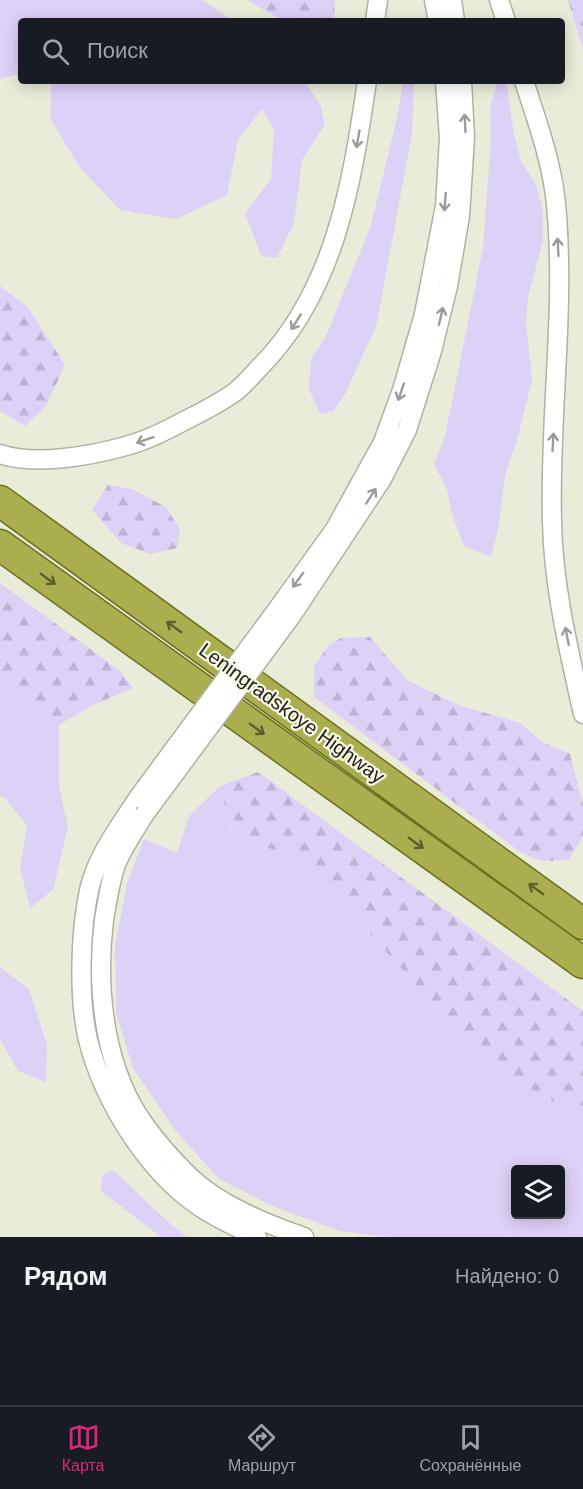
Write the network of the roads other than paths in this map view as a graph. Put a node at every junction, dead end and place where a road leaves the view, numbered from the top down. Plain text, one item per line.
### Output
1 (378, 0) edge
2 (434, 0) edge
3 (452, 0) edge
4 (499, 0) edge
5 (375, 18) edge
6 (437, 18) edge
7 (455, 18) edge
8 (505, 18) edge
9 (367, 84) edge
10 (445, 84) edge
11 (462, 84) edge
12 (525, 84) edge
13 (0, 454) edge
14 (0, 501) edge
15 (0, 545) edge
16 (286, 611) junction
17 (583, 714) edge
18 (141, 806) junction
19 (583, 924) edge
20 (583, 963) edge
21 (257, 1237) edge
22 (304, 1237) edge

1 - 5 street
2 - 6 street
3 - 7 street
4 - 8 street
9 -> 13 street
10 -> 16 street
16 -> 11 street
17 -> 12 street
19 -> 14 highway, Leningradskoye Highway
15 -> 20 highway, Leningradskoye Highway
16 - 18 street, bridge
18 - 21 street
18 - 22 street

